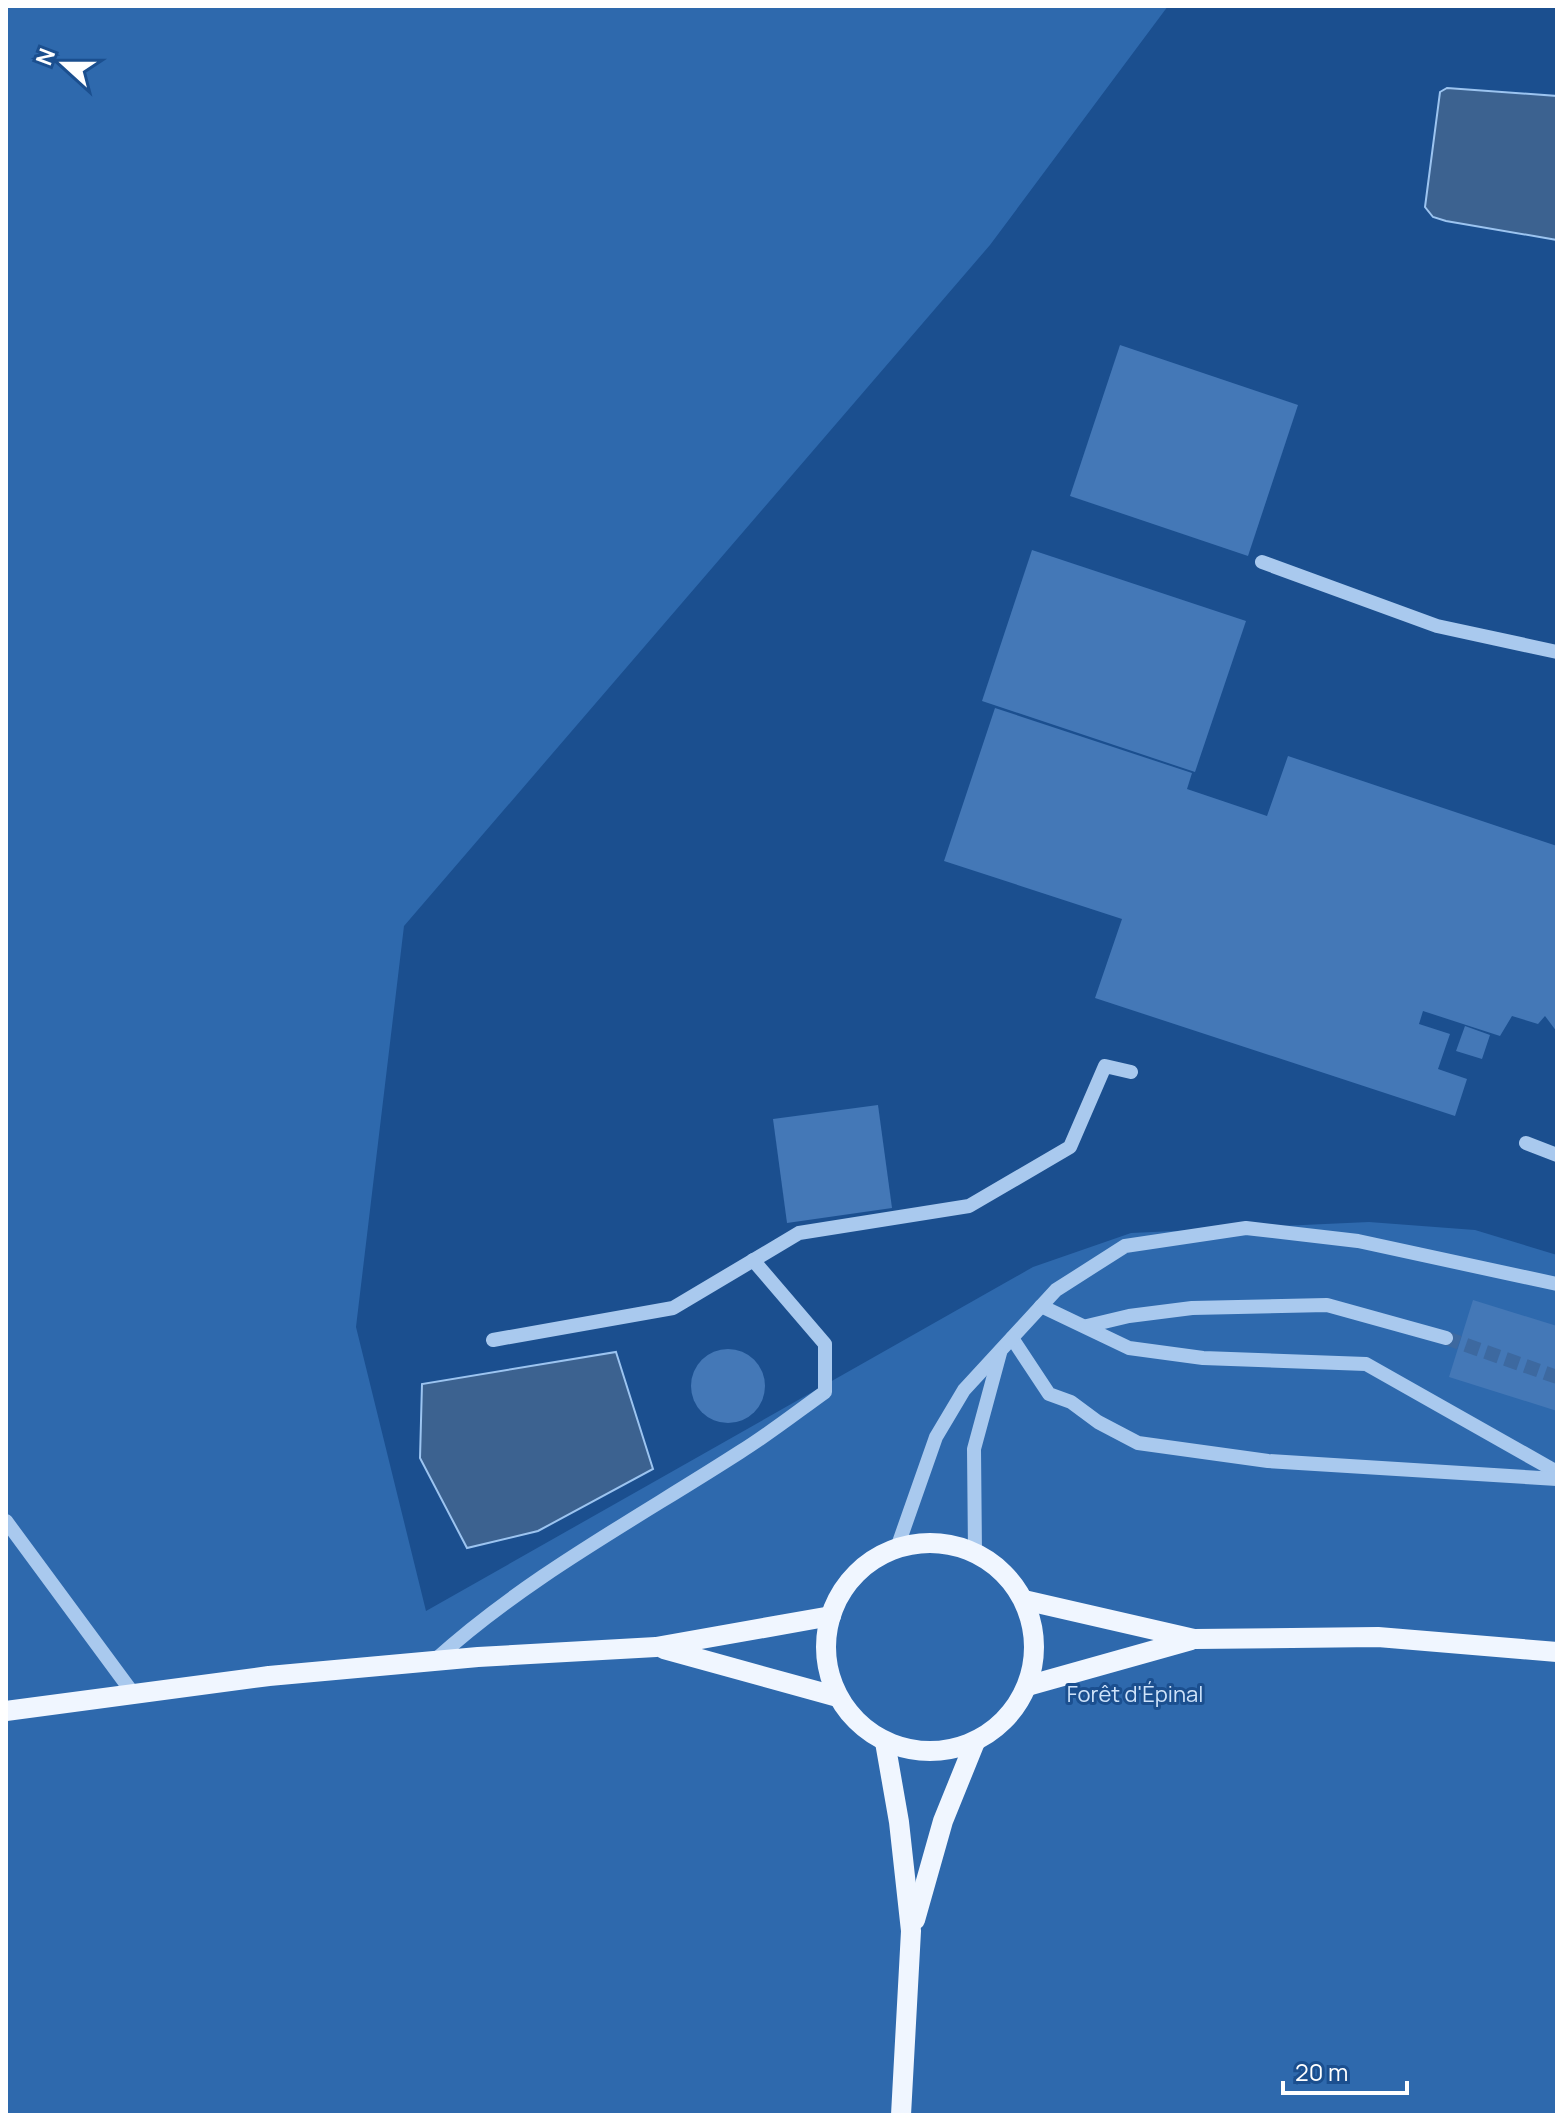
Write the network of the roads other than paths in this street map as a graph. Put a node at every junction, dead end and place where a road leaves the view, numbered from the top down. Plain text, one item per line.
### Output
1 (1262, 562) dead end
2 (1557, 652) edge
3 (1131, 1072) dead end
4 (1526, 1143) dead end
5 (1557, 1155) edge
6 (753, 1260) junction
7 (1557, 1284) edge
8 (1041, 1306) junction
9 (1087, 1326) junction
10 (1012, 1338) junction
11 (1446, 1338) tunnel mouth
12 (493, 1340) dead end
13 (1001, 1349) junction
14 (1557, 1472) edge
15 (1557, 1479) edge
16 (6, 1521) edge
17 (897, 1548) junction
18 (975, 1553) junction
19 (1024, 1600) junction
20 (831, 1616) junction
21 (1194, 1639) junction
22 (656, 1647) junction
23 (1557, 1652) edge
24 (434, 1661) junction
25 (1027, 1686) junction
26 (132, 1692) junction
27 (838, 1697) junction
28 (6, 1711) edge
29 (885, 1742) junction
30 (975, 1742) junction
31 (911, 1931) junction
32 (901, 2115) edge

1 - 2 street
3 - 6 street
4 - 5 street
6 - 12 street
6 - 24 street
7 - 8 street
8 - 9 street
8 - 10 street
9 - 11 street
9 - 14 street
10 - 13 street
10 - 15 street
13 - 17 street
13 - 18 street
16 - 26 street
17 - 18 main road
17 - 20 main road
18 - 19 main road
19 - 21 main road
19 - 25 main road
20 - 22 main road
20 - 27 main road
21 - 23 main road
21 - 25 main road
22 - 24 main road
22 - 27 main road
24 - 26 main road
25 - 30 main road
26 - 28 main road
27 - 29 main road
29 - 30 main road
29 - 31 main road
30 - 31 main road
31 - 32 main road

